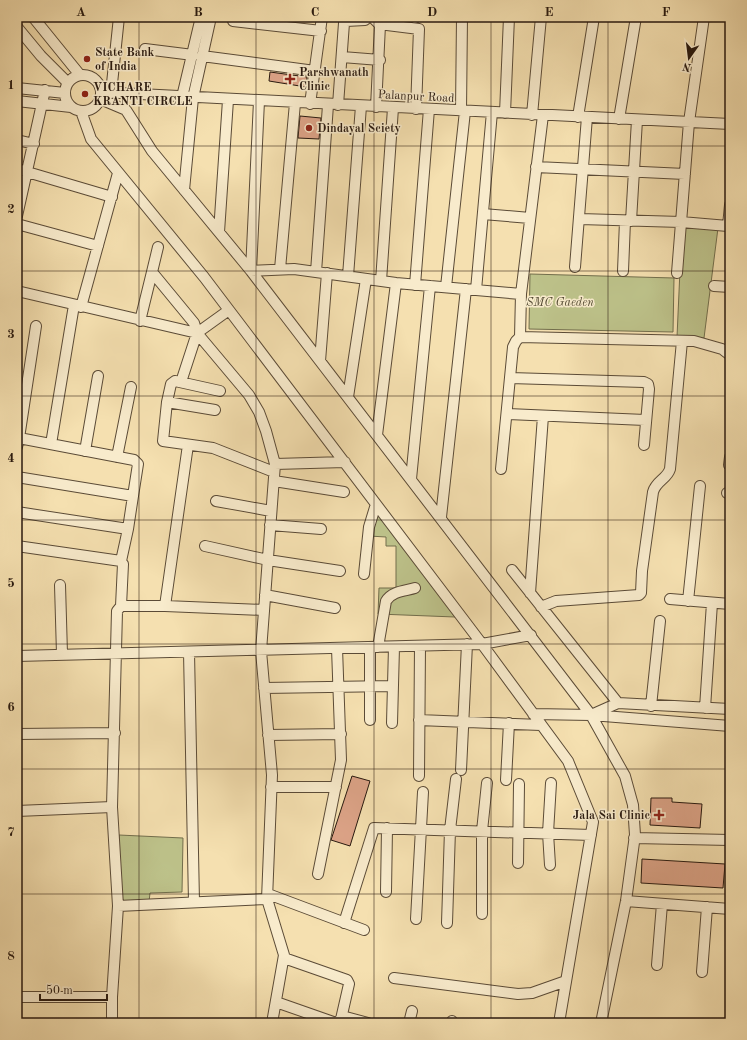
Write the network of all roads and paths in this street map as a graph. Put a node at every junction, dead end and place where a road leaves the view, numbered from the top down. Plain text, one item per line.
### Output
1 (33, 17) edge
2 (120, 17) edge
3 (201, 17) edge
4 (211, 17) edge
5 (322, 17) edge
6 (370, 17) edge
7 (462, 17) edge
8 (509, 17) edge
9 (541, 17) edge
10 (594, 17) edge
11 (636, 17) edge
12 (704, 17) edge
13 (233, 20) dead end
14 (379, 24) junction
15 (17, 27) edge
16 (321, 31) junction
17 (145, 49) dead end
18 (197, 56) junction
19 (342, 57) junction
20 (380, 60) junction
21 (315, 71) junction
22 (80, 75) junction
23 (17, 88) edge
24 (66, 88) junction
25 (45, 90) junction
26 (104, 95) junction
27 (182, 97) junction
28 (193, 98) junction
29 (228, 100) junction
30 (17, 101) edge
31 (259, 101) junction
32 (295, 103) junction
33 (42, 104) junction
34 (310, 104) junction
35 (333, 105) junction
36 (361, 106) junction
37 (71, 107) junction
38 (376, 107) junction
39 (393, 108) junction
40 (416, 109) junction
41 (429, 109) junction
42 (81, 111) junction
43 (463, 111) junction
44 (492, 112) junction
45 (505, 113) junction
46 (537, 115) junction
47 (582, 117) junction
48 (619, 119) junction
49 (637, 120) junction
50 (690, 122) junction
51 (730, 124) edge
52 (17, 140) edge
53 (34, 144) junction
54 (536, 167) junction
55 (583, 169) junction
56 (17, 170) edge
57 (27, 172) junction
58 (118, 172) junction
59 (634, 172) junction
60 (685, 174) junction
61 (184, 190) junction
62 (112, 197) junction
63 (730, 205) edge
64 (483, 214) junction
65 (17, 216) edge
66 (530, 218) junction
67 (580, 220) junction
68 (628, 221) junction
69 (681, 222) junction
70 (17, 224) edge
71 (218, 232) junction
72 (98, 246) junction
73 (158, 247) dead end
74 (575, 268) dead end
75 (280, 269) junction
76 (251, 271) junction
77 (623, 271) dead end
78 (152, 272) junction
79 (316, 272) junction
80 (327, 273) junction
81 (677, 273) dead end
82 (348, 276) junction
83 (366, 279) junction
84 (381, 281) junction
85 (396, 283) junction
86 (415, 285) junction
87 (430, 286) junction
88 (714, 286) dead end
89 (446, 287) junction
90 (730, 287) edge
91 (471, 289) junction
92 (17, 291) edge
93 (521, 294) junction
94 (77, 306) junction
95 (229, 310) junction
96 (140, 321) junction
97 (36, 326) dead end
98 (197, 333) junction
99 (520, 337) junction
100 (682, 340) junction
101 (730, 355) edge
102 (320, 361) junction
103 (98, 376) dead end
104 (510, 378) junction
105 (181, 382) junction
106 (131, 387) dead end
107 (220, 391) dead end
108 (348, 397) junction
109 (167, 402) junction
110 (215, 410) dead end
111 (507, 414) junction
112 (543, 416) junction
113 (645, 420) junction
114 (377, 435) junction
115 (18, 441) edge
116 (51, 444) junction
117 (188, 445) junction
118 (644, 446) dead end
119 (85, 451) junction
120 (117, 457) junction
121 (730, 458) edge
122 (345, 462) junction
123 (730, 465) edge
124 (501, 469) dead end
125 (274, 472) junction
126 (17, 477) edge
127 (411, 479) junction
128 (700, 486) dead end
129 (344, 492) dead end
130 (132, 496) junction
131 (216, 501) dead end
132 (376, 504) junction
133 (271, 511) junction
134 (17, 512) edge
135 (440, 517) junction
136 (270, 525) junction
137 (128, 529) junction
138 (321, 529) dead end
139 (17, 546) edge
140 (205, 546) dead end
141 (268, 560) junction
142 (123, 564) dead end
143 (512, 570) dead end
144 (340, 571) dead end
145 (364, 574) dead end
146 (60, 585) dead end
147 (415, 588) dead end
148 (530, 593) junction
149 (265, 595) junction
150 (670, 599) dead end
151 (688, 601) junction
152 (712, 603) junction
153 (730, 604) edge
154 (121, 606) junction
155 (165, 606) junction
156 (541, 607) junction
157 (335, 608) dead end
158 (264, 610) junction
159 (660, 621) dead end
160 (531, 635) junction
161 (467, 644) junction
162 (482, 644) junction
163 (420, 646) junction
164 (374, 647) junction
165 (394, 647) junction
166 (337, 648) junction
167 (261, 651) junction
168 (117, 652) junction
169 (189, 652) junction
170 (62, 654) junction
171 (17, 656) edge
172 (339, 686) junction
173 (393, 686) junction
174 (370, 687) junction
175 (264, 688) junction
176 (618, 703) junction
177 (651, 706) junction
178 (705, 708) junction
179 (730, 709) edge
180 (533, 714) junction
181 (591, 715) junction
182 (370, 720) dead end
183 (419, 720) junction
184 (464, 721) junction
185 (392, 723) dead end
186 (509, 723) junction
187 (541, 725) junction
188 (730, 726) edge
189 (115, 732) junction
190 (17, 734) edge
191 (268, 734) junction
192 (341, 734) junction
193 (418, 776) dead end
194 (506, 780) dead end
195 (487, 783) dead end
196 (551, 783) dead end
197 (519, 784) dead end
198 (271, 787) junction
199 (336, 787) junction
200 (423, 792) dead end
201 (112, 807) junction
202 (17, 811) edge
203 (386, 828) junction
204 (420, 829) junction
205 (450, 830) junction
206 (482, 831) junction
207 (517, 832) junction
208 (548, 833) junction
209 (591, 835) junction
210 (634, 838) junction
211 (730, 840) edge
212 (518, 863) dead end
213 (550, 865) dead end
214 (318, 874) dead end
215 (386, 892) dead end
216 (268, 896) junction
217 (626, 901) junction
218 (194, 902) junction
219 (662, 904) junction
220 (118, 906) junction
221 (707, 907) junction
222 (730, 909) edge
223 (482, 914) dead end
224 (416, 919) dead end
225 (344, 922) junction
226 (447, 923) dead end
227 (364, 930) dead end
228 (284, 958) junction
229 (656, 965) dead end
230 (702, 972) dead end
231 (394, 978) dead end
232 (566, 981) junction
233 (112, 997) junction
234 (17, 998) edge
235 (276, 1002) junction
236 (412, 1011) dead end
237 (342, 1016) junction
238 (112, 1023) edge
239 (272, 1023) edge
240 (368, 1023) edge
241 (409, 1023) edge
242 (560, 1023) edge
243 (601, 1023) edge

1 - 22 street
2 - 26 street
3 - 18 street
4 - 18 street
5 - 16 street
6 - 14 street
6 - 19 street
7 - 43 street
8 - 45 street
9 - 46 street
10 - 47 street
11 - 48 street
12 - 50 street
13 - 16 street
14 - 20 street
14 - 40 street
15 - 24 street
16 - 21 street
17 - 18 street
18 - 21 street
18 - 27 street
18 - 28 street
19 - 20 street
19 - 35 street
20 - 38 street
21 - 34 street
22 - 24 street
22 - 26 street
23 - 25 street
24 - 25 street
24 - 37 street
25 - 33 street
26 - 27 street, Palanpur Road
26 - 42 street
26 - 61 street
27 - 28 street, Palanpur Road
28 - 29 street, Palanpur Road
28 - 61 street
29 - 31 street, Palanpur Road
29 - 71 street
30 - 33 street
31 - 32 street, Palanpur Road
31 - 76 street
32 - 34 street, Palanpur Road
32 - 75 street
33 - 37 street
33 - 53 street
34 - 35 street, Palanpur Road
35 - 36 street, Palanpur Road
35 - 79 street
36 - 38 street, Palanpur Road
36 - 82 street
37 - 42 street
38 - 39 street, Palanpur Road
39 - 40 street, Palanpur Road
39 - 84 street
40 - 41 street, Palanpur Road
41 - 43 street, Palanpur Road
41 - 86 street
42 - 58 street
43 - 44 street, Palanpur Road
43 - 89 street
44 - 45 street, Palanpur Road
44 - 64 street
45 - 46 street, Palanpur Road
46 - 47 street, Palanpur Road
46 - 54 street
47 - 48 street, Palanpur Road
47 - 55 street
48 - 49 street, Palanpur Road
49 - 50 street, Palanpur Road
49 - 59 street
50 - 51 street, Palanpur Road
50 - 60 street
52 - 53 street
53 - 57 street
54 - 55 street
54 - 66 street
55 - 59 street
55 - 67 street
56 - 57 street
57 - 62 street
57 - 65 street
58 - 62 street
58 - 95 street
59 - 60 street
59 - 68 street
60 - 69 street
61 - 71 street
62 - 72 street
63 - 69 street
64 - 66 street
64 - 91 street
66 - 93 street
67 - 68 street
67 - 74 street
68 - 69 street
68 - 77 street
69 - 81 street
70 - 72 street
71 - 76 street
72 - 94 street
73 - 78 street
75 - 76 street
75 - 79 street
76 - 102 street
78 - 96 street
78 - 98 street
79 - 80 street
80 - 82 street
80 - 102 street
82 - 83 street
83 - 84 street
83 - 108 street
84 - 85 street
85 - 86 street
85 - 114 street
86 - 87 street
87 - 89 street
87 - 127 street
88 - 90 street
89 - 91 street
91 - 93 street
91 - 135 street
92 - 94 street
93 - 99 street
94 - 96 street
94 - 116 street
95 - 98 street
95 - 122 street
96 - 98 street
97 - 115 street
98 - 105 street
98 - 125 street
99 - 100 street
99 - 104 street
100 - 101 street
100 - 156 street
102 - 108 street
103 - 119 street
104 - 111 street
104 - 113 street
105 - 107 street
105 - 109 street
106 - 120 street
108 - 114 street
109 - 110 street
109 - 117 street
111 - 112 street
111 - 124 street
112 - 113 street
112 - 148 street
113 - 118 street
114 - 127 street
115 - 116 street
116 - 119 street
117 - 125 street
117 - 155 street
119 - 120 street
120 - 130 street
121 - 123 street
122 - 125 street
122 - 132 street
125 - 129 street
125 - 133 street
126 - 130 street
127 - 135 street
128 - 151 street
130 - 137 street
131 - 133 street
132 - 145 street
132 - 162 street
133 - 136 street
134 - 137 street
135 - 160 street
136 - 138 street
136 - 141 street
137 - 139 street
140 - 141 street
141 - 144 street
141 - 149 street
142 - 154 street
143 - 148 street
146 - 170 street
147 - 164 street
148 - 156 street
149 - 157 street
149 - 158 street
150 - 151 street
151 - 152 street
152 - 153 street
152 - 178 street
154 - 155 street
154 - 168 street
155 - 158 street
156 - 176 street
158 - 167 street
159 - 177 street
160 - 162 street
160 - 181 street
161 - 162 street
161 - 163 street
161 - 184 street
162 - 180 street
163 - 165 street
163 - 183 street
164 - 165 street
164 - 166 street
164 - 174 street
165 - 173 street
166 - 167 street
166 - 172 street
167 - 169 street
167 - 175 street
168 - 169 street
168 - 170 street
168 - 189 street
169 - 218 street
170 - 171 street
172 - 174 street
172 - 175 street
172 - 192 street
173 - 174 street
173 - 185 street
174 - 182 street
175 - 191 street
176 - 177 street
176 - 181 street
177 - 178 street
178 - 179 street
180 - 181 street
180 - 187 street
181 - 188 street
181 - 210 street
183 - 184 street
183 - 193 street
184 - 186 street
184 - 205 street
186 - 187 street
186 - 194 street
187 - 209 street
189 - 190 street
189 - 201 street
191 - 192 street
191 - 198 street
192 - 199 street
195 - 206 street
196 - 208 street
197 - 207 street
198 - 199 street
198 - 216 street
199 - 214 street
200 - 204 street
201 - 202 street
201 - 220 street
203 - 204 street
203 - 215 street
203 - 225 street
204 - 205 street
204 - 224 street
205 - 206 street
205 - 226 street
206 - 207 street
206 - 223 street
207 - 208 street
207 - 212 street
208 - 209 street
208 - 213 street
209 - 232 street
210 - 211 street
210 - 217 street
216 - 218 street
216 - 225 street
216 - 228 street
217 - 219 street
217 - 243 street
218 - 220 street
219 - 221 street
219 - 229 street
220 - 233 street
221 - 222 street
221 - 230 street
225 - 227 street
228 - 235 street
228 - 237 street
231 - 232 street
232 - 242 street
233 - 234 street
233 - 238 street
235 - 237 street
235 - 239 street
236 - 241 street
237 - 240 street

